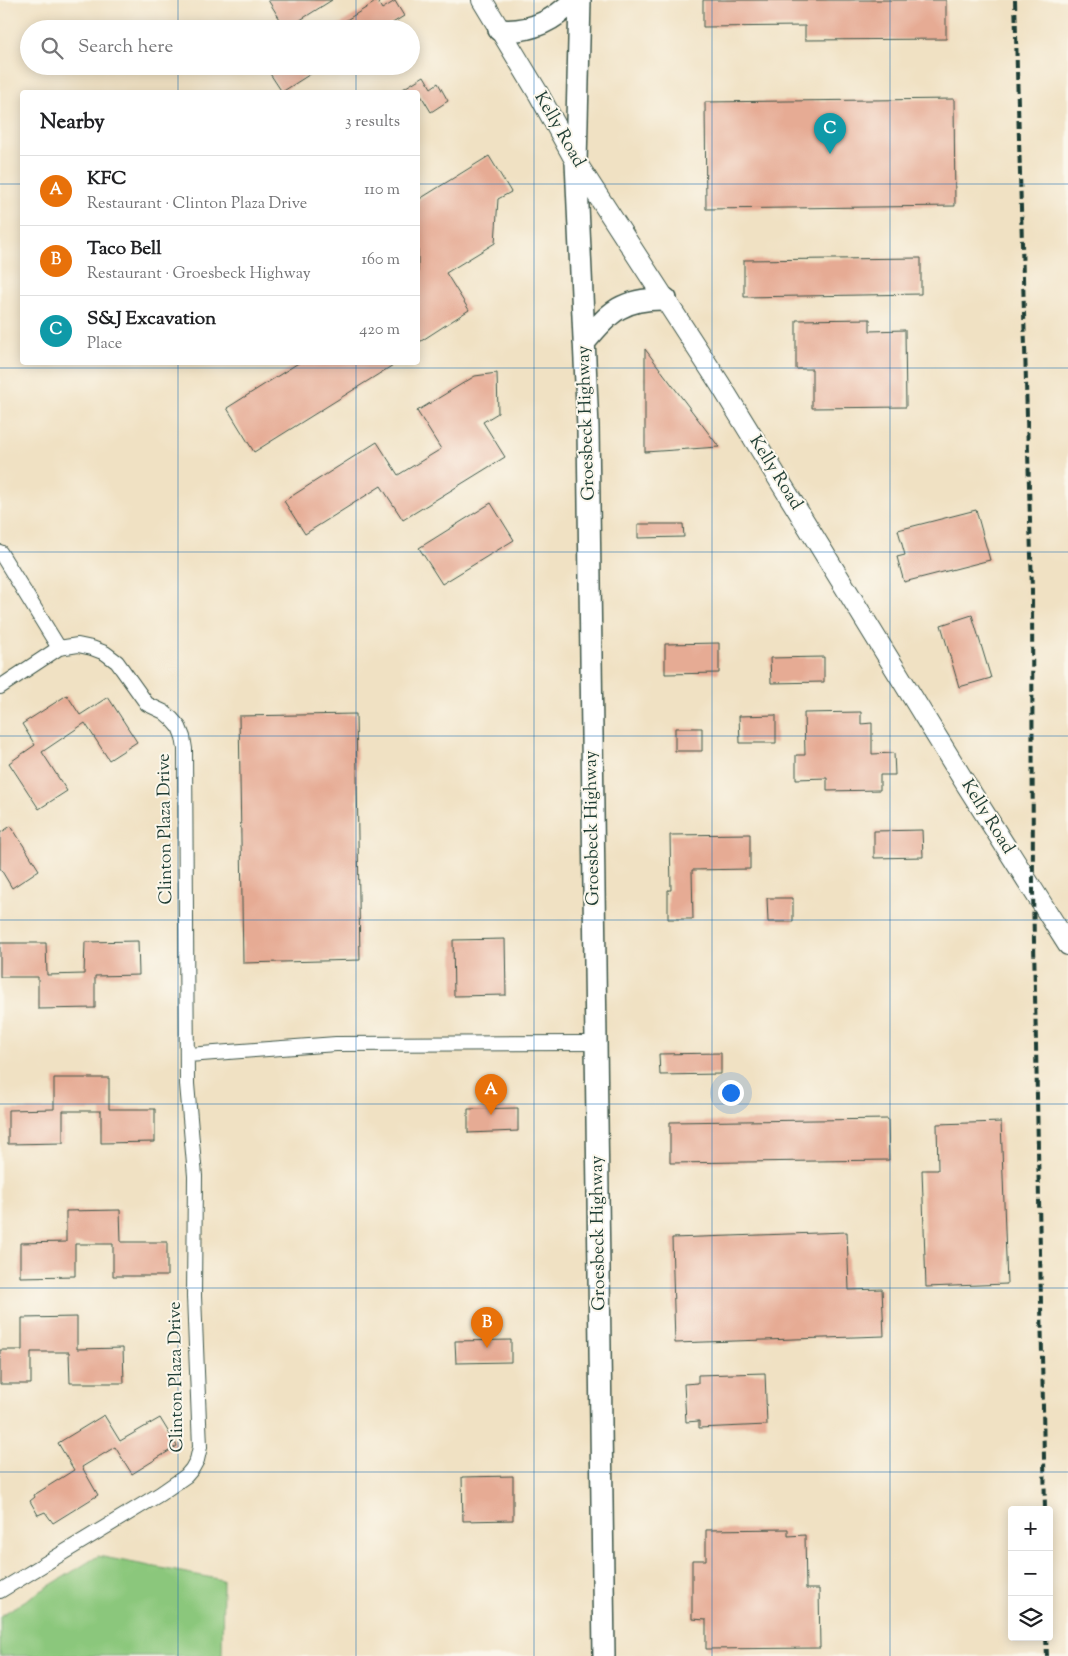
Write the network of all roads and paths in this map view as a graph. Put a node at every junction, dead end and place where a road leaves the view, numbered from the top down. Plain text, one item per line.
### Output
1 (482, 0) edge
2 (574, 0) edge
3 (580, 0) edge
4 (499, 30) junction
5 (576, 162) junction
6 (666, 299) junction
7 (584, 343) junction
8 (0, 552) edge
9 (60, 648) junction
10 (0, 687) edge
11 (1068, 945) edge
12 (597, 1043) junction
13 (188, 1054) junction
14 (0, 1592) edge
15 (604, 1656) edge

1 - 4 street, Kelly Road
2 - 4 main road
3 - 5 main road, Groesbeck Highway
4 - 5 street, Kelly Road
5 - 6 street, Kelly Road
5 - 7 main road, Groesbeck Highway
6 - 7 main road
6 - 11 street, Kelly Road
7 - 12 main road, Groesbeck Highway
8 - 9 street
9 - 10 street
9 - 13 street, Clinton Plaza Drive
12 - 13 street
12 - 15 main road, Groesbeck Highway
13 - 14 street, Clinton Plaza Drive

